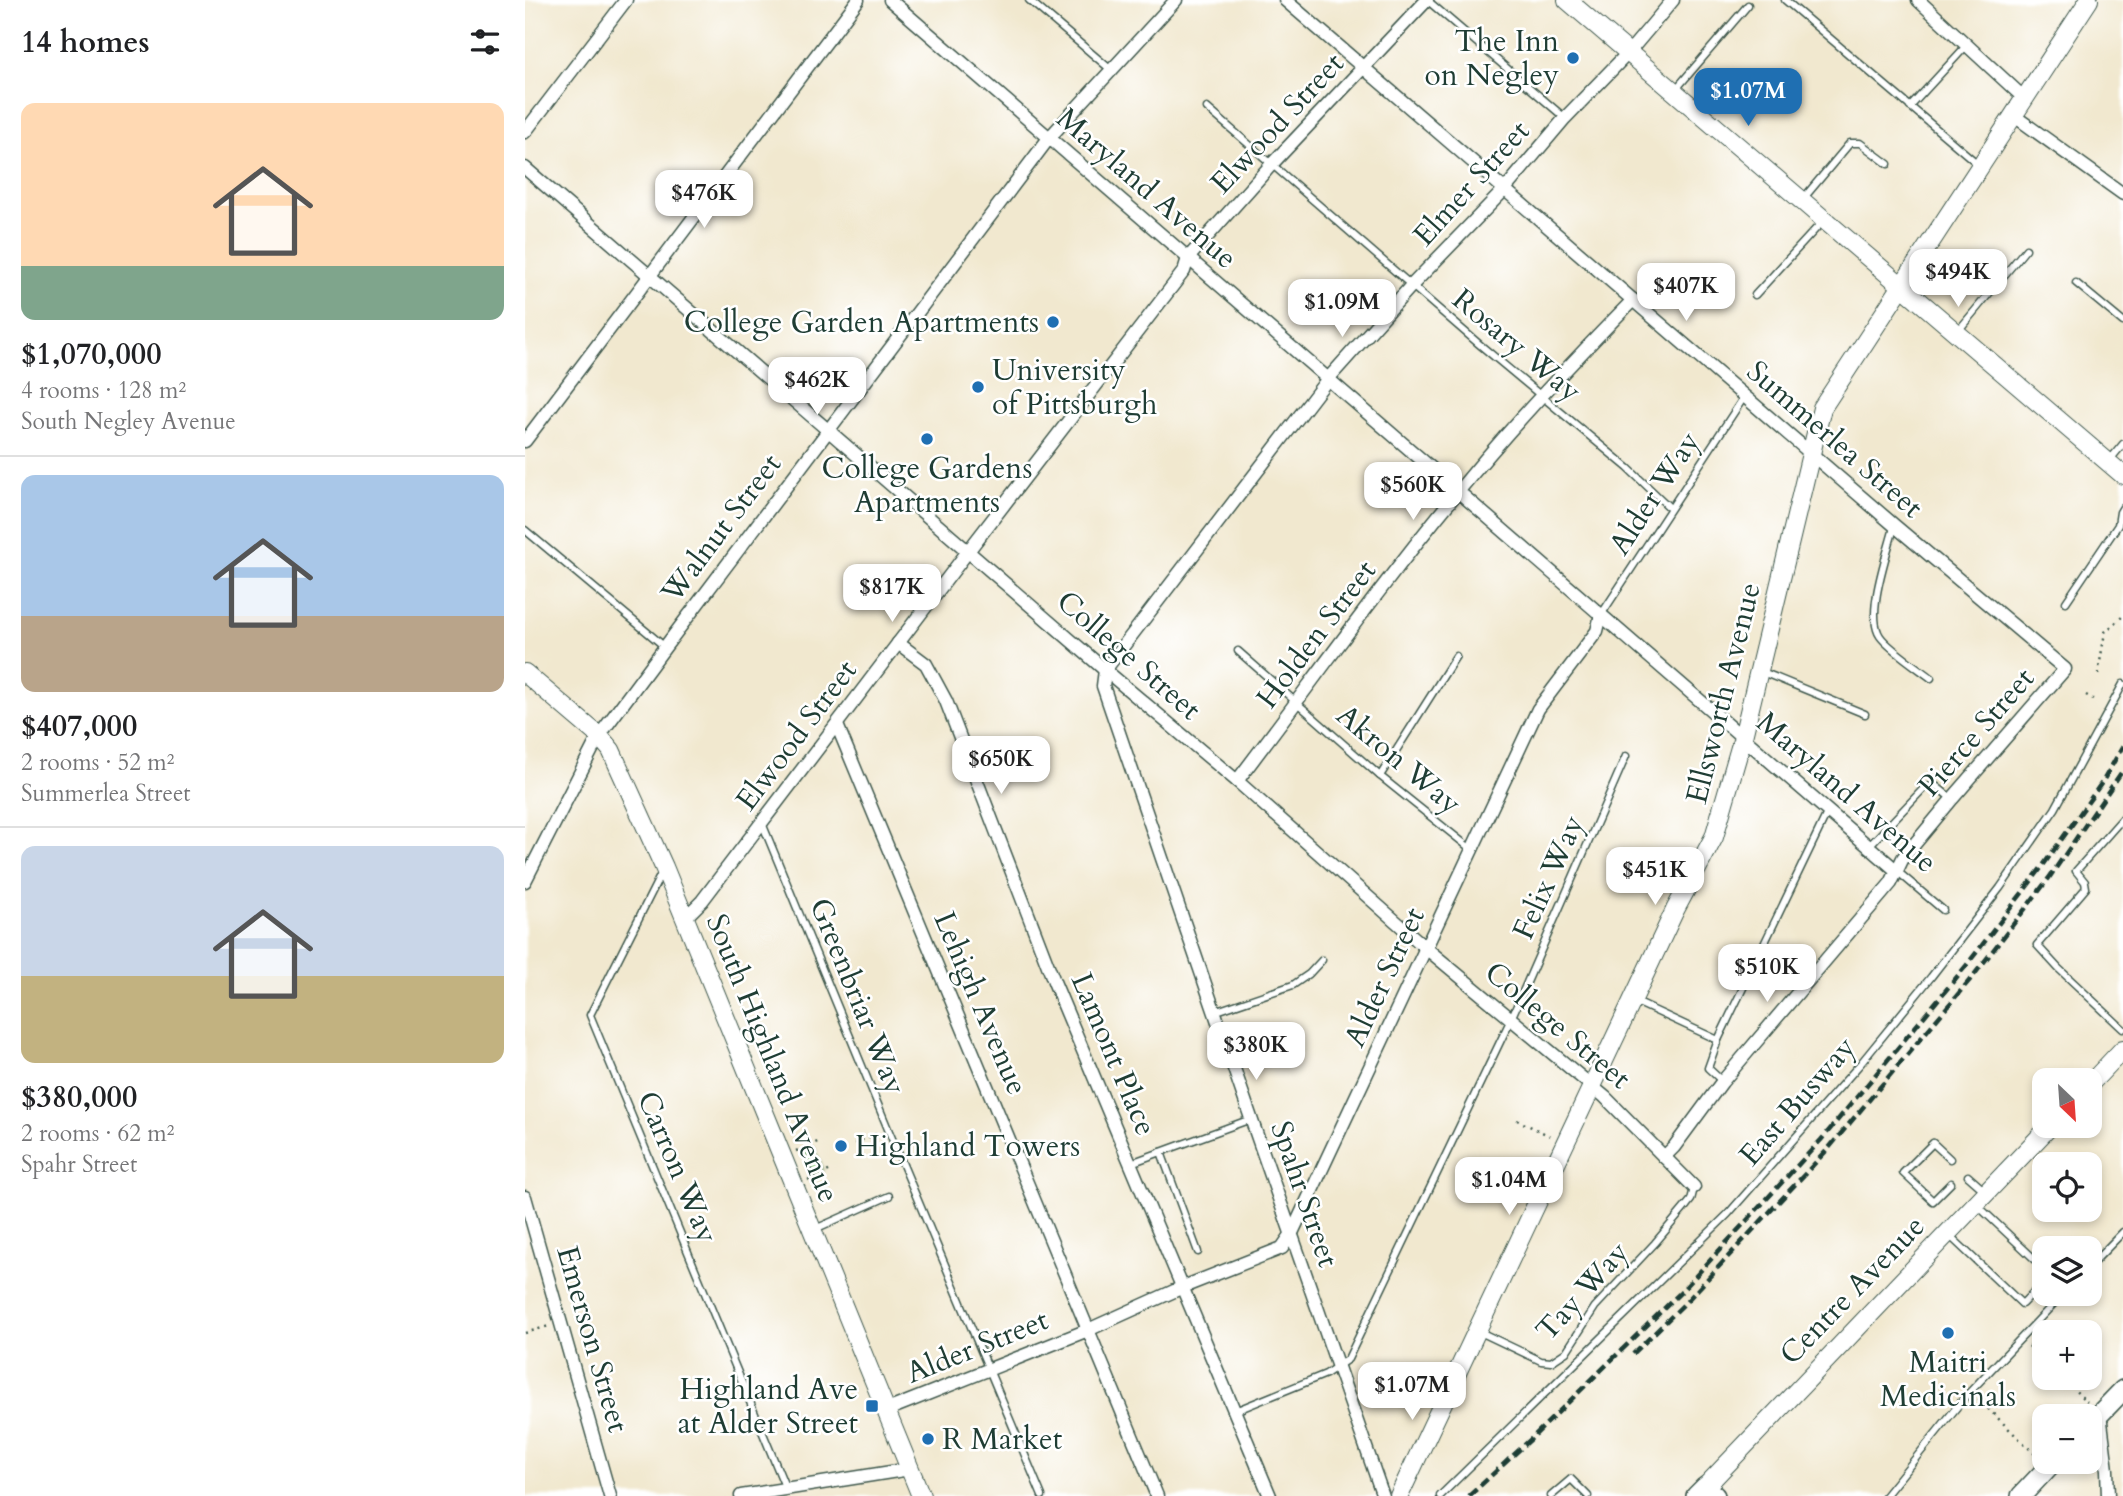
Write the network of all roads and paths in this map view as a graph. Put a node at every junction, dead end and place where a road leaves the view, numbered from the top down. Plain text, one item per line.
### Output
1 (626, 0) edge
2 (858, 0) edge
3 (890, 0) edge
4 (1029, 0) edge
5 (1177, 0) edge
6 (1285, 0) edge
7 (1427, 0) edge
8 (1567, 0) edge
9 (1673, 0) edge
10 (1785, 0) edge
11 (1918, 0) edge
12 (2089, 0) edge
13 (1748, 5) dead end
14 (1967, 45) junction
15 (1629, 52) junction
16 (1364, 68) junction
17 (1110, 69) junction
18 (1674, 90) junction
19 (2024, 98) junction
20 (1910, 107) junction
21 (1207, 108) dead end
22 (2013, 115) junction
23 (1565, 118) junction
24 (525, 132) edge
25 (1049, 138) junction
26 (1888, 164) dead end
27 (1271, 165) junction
28 (1981, 166) junction
29 (525, 168) edge
30 (1505, 189) junction
31 (2123, 194) edge
32 (1802, 200) junction
33 (1824, 219) junction
34 (2026, 249) dead end
35 (1188, 258) junction
36 (650, 275) junction
37 (2076, 282) dead end
38 (1412, 285) junction
39 (1902, 287) junction
40 (1755, 295) dead end
41 (1633, 300) junction
42 (2123, 322) edge
43 (1957, 333) junction
44 (1328, 380) junction
45 (1745, 395) junction
46 (1541, 396) junction
47 (828, 430) junction
48 (525, 441) edge
49 (2123, 444) edge
50 (1812, 453) junction
51 (2108, 462) junction
52 (2123, 475) edge
53 (1458, 491) junction
54 (2123, 507) edge
55 (1670, 508) junction
56 (1895, 526) junction
57 (525, 530) edge
58 (968, 550) junction
59 (2066, 602) dead end
60 (1601, 615) junction
61 (2123, 616) edge
62 (898, 643) junction
63 (664, 647) junction
64 (1238, 651) dead end
65 (1456, 656) dead end
66 (2066, 669) joint
67 (1105, 670) junction
68 (1759, 670) junction
69 (525, 673) edge
70 (2098, 674) dead end
71 (1931, 678) dead end
72 (2123, 684) edge
73 (2086, 695) dead end
74 (2093, 699) dead end
75 (1296, 702) junction
76 (1865, 714) dead end
77 (837, 725) junction
78 (599, 736) junction
79 (1743, 737) junction
80 (1626, 756) dead end
81 (1380, 776) junction
82 (1237, 781) junction
83 (1952, 799) junction
84 (1828, 811) junction
85 (2123, 818) edge
86 (762, 822) junction
87 (1868, 846) junction
88 (1473, 850) junction
89 (664, 867) junction
90 (1897, 871) junction
91 (525, 881) edge
92 (1943, 910) dead end
93 (685, 918) junction
94 (1427, 948) junction
95 (1322, 960) dead end
96 (1633, 1000) junction
97 (1214, 1012) junction
98 (1511, 1019) junction
99 (2123, 1029) edge
100 (1718, 1040) junction
101 (2123, 1049) edge
102 (2102, 1071) edge
103 (1722, 1082) junction
104 (1593, 1087) junction
105 (1251, 1119) junction
106 (1517, 1120) dead end
107 (888, 1129) junction
108 (2039, 1138) edge
109 (1556, 1139) dead end
110 (820, 1141) dead end
111 (855, 1143) dead end
112 (1161, 1152) junction
113 (1664, 1157) junction
114 (1950, 1159) dead end
115 (1131, 1163) junction
116 (831, 1170) dead end
117 (1968, 1176) dead end
118 (1951, 1183) dead end
119 (1694, 1187) joint
120 (889, 1196) dead end
121 (525, 1197) edge
122 (1981, 1198) junction
123 (814, 1230) junction
124 (2123, 1232) edge
125 (1947, 1233) junction
126 (1291, 1235) junction
127 (1198, 1252) dead end
128 (2102, 1254) edge
129 (2032, 1255) edge
130 (1184, 1287) junction
131 (2032, 1294) edge
132 (2052, 1306) edge
133 (561, 1322) junction
134 (1088, 1330) junction
135 (1476, 1331) junction
136 (525, 1333) edge
137 (2021, 1339) junction
138 (2032, 1350) edge
139 (1337, 1368) junction
140 (989, 1370) junction
141 (2071, 1390) edge
142 (2123, 1390) edge
143 (1970, 1392) junction
144 (2082, 1404) edge
145 (887, 1410) junction
146 (1235, 1411) junction
147 (2102, 1412) edge
148 (2032, 1447) edge
149 (2102, 1449) edge
150 (910, 1469) junction
151 (2042, 1474) edge
152 (786, 1489) junction
153 (807, 1491) edge
154 (1705, 1493) edge
155 (610, 1496) edge
156 (741, 1496) edge
157 (921, 1496) edge
158 (1042, 1496) edge
159 (1157, 1496) edge
160 (1270, 1496) edge
161 (1383, 1496) edge
162 (1399, 1496) edge
163 (1440, 1496) edge
164 (1551, 1496) edge
165 (1588, 1496) edge
166 (1885, 1496) edge
167 (2021, 1496) edge
168 (2108, 1496) edge

1 - 24 street
2 - 36 street
3 - 25 street, Maryland Avenue
4 - 17 lane
5 - 17 street, Walnut Street
6 - 16 street, Summerlea Street
7 - 16 street, Elwood Street
7 - 23 lane
8 - 15 street
9 - 15 street, Elmer Street
10 - 20 lane
11 - 14 street
12 - 19 street, Ellsworth Avenue
13 - 18 lane
14 - 19 street
14 - 20 lane
15 - 18 street
15 - 23 street, Elmer Street
16 - 27 street, Elwood Street
16 - 30 street, Summerlea Street
17 - 25 street, Walnut Street
18 - 32 street
19 - 22 street, Ellsworth Avenue
20 - 28 lane
21 - 27 lane, Rosary Way
22 - 28 street, Ellsworth Avenue
22 - 31 street
23 - 30 street, Elmer Street
25 - 35 street, Maryland Avenue
25 - 47 street, Walnut Street
26 - 32 lane
27 - 35 street, Elwood Street
27 - 38 lane, Rosary Way
28 - 39 street, Ellsworth Avenue
29 - 36 street, College Street
30 - 38 street, Elmer Street
30 - 41 street, Summerlea Street
32 - 33 street
33 - 39 street
33 - 40 lane
34 - 43 lane
35 - 44 street, Maryland Avenue
35 - 58 street, Elwood Street
36 - 47 street, College Street
36 - 48 street
37 - 42 lane
38 - 44 street, Elmer Street
38 - 46 lane, Rosary Way
39 - 43 street
39 - 50 street, Ellsworth Avenue
41 - 45 street, Summerlea Street
41 - 46 street, Holden Street
43 - 51 street
44 - 53 street, Maryland Avenue
44 - 67 street, Elmer Street
45 - 50 street, Summerlea Street
45 - 55 lane, Alder Way
46 - 53 street, Holden Street
46 - 55 lane, Rosary Way
47 - 58 street, College Street
47 - 63 street, Walnut Street
49 - 51 lane
50 - 56 street, Summerlea Street
50 - 68 street, Ellsworth Avenue
51 - 52 street
53 - 60 street, Maryland Avenue
53 - 75 street, Holden Street
54 - 59 lane
55 - 60 lane, Alder Way
56 - 66 street, Summerlea Street
56 - 71 lane
57 - 63 lane
58 - 62 street, Elwood Street
58 - 67 street, College Street
60 - 79 street, Maryland Avenue
60 - 88 street, Alder Street
61 - 70 path
62 - 77 street, Elwood Street
62 - 115 street, Lamont Place
63 - 78 street, Walnut Street
64 - 75 lane, Akron Way
65 - 81 lane
66 - 83 street, Pierce Street
67 - 82 street, College Street
67 - 97 street, Spahr Street
68 - 76 lane
68 - 79 street, Ellsworth Avenue
69 - 78 street, South Highland Avenue
72 - 163 lane, East Busway
73 - 74 path
75 - 81 lane, Akron Way
75 - 82 street, Holden Street
77 - 86 street, Elwood Street
77 - 134 street, Lehigh Avenue
78 - 89 street, South Highland Avenue
78 - 91 street, Walnut Street
79 - 84 street, Maryland Avenue
79 - 96 street, Ellsworth Avenue
80 - 98 lane, Felix Way
81 - 88 lane, Akron Way
82 - 94 street, College Street
83 - 87 lane
83 - 90 street, Pierce Street
84 - 87 street, Maryland Avenue
84 - 100 lane
85 - 99 lane
86 - 93 street, Elwood Street
86 - 107 lane, Greenbriar Way
87 - 90 street, Maryland Avenue
88 - 94 street, Alder Street
89 - 93 street, South Highland Avenue
89 - 152 lane, Carron Way
90 - 92 lane, Maryland Avenue
90 - 103 street, Pierce Street
93 - 123 street, South Highland Avenue
94 - 98 street, College Street
94 - 126 street, Alder Street
95 - 97 lane
96 - 100 lane
96 - 104 street, Ellsworth Avenue
97 - 105 street, Spahr Street
98 - 104 street, College Street
98 - 139 lane, Felix Way
100 - 103 lane
101 - 102 street
103 - 113 street, Pierce Street
104 - 113 street, College Street
104 - 135 street, Ellsworth Avenue
105 - 112 lane
105 - 126 street, Spahr Street
106 - 109 path
107 - 111 path
107 - 140 lane, Greenbriar Way
108 - 122 street, Centre Avenue
110 - 116 path
112 - 115 lane
112 - 127 lane
113 - 119 street, College Street
114 - 118 lane
115 - 130 street, Lamont Place
117 - 122 lane
119 - 135 lane, Tay Way
120 - 123 lane
121 - 133 street, Emerson Street
122 - 125 street, Centre Avenue
122 - 129 lane
123 - 145 street, South Highland Avenue
124 - 128 lane
125 - 131 lane
125 - 154 street, Centre Avenue
126 - 130 street, Alder Street
126 - 139 street, Spahr Street
130 - 134 street, Alder Street
130 - 146 street, Lamont Place
132 - 137 lane
133 - 136 path
133 - 155 street, Emerson Street
134 - 140 street, Alder Street
134 - 159 street, Lehigh Avenue
135 - 162 street, Ellsworth Avenue
137 - 138 path
137 - 143 lane
139 - 146 lane, Felix Way
139 - 161 street, Spahr Street
140 - 145 street, Alder Street
140 - 158 lane, Greenbriar Way
141 - 144 path
142 - 147 main road
143 - 148 path
143 - 166 lane
145 - 150 street, South Highland Avenue
146 - 160 street, Lamont Place
149 - 168 street
150 - 153 street
150 - 157 street, South Highland Avenue
151 - 167 main road
152 - 153 street
152 - 156 street
164 - 165 lane

